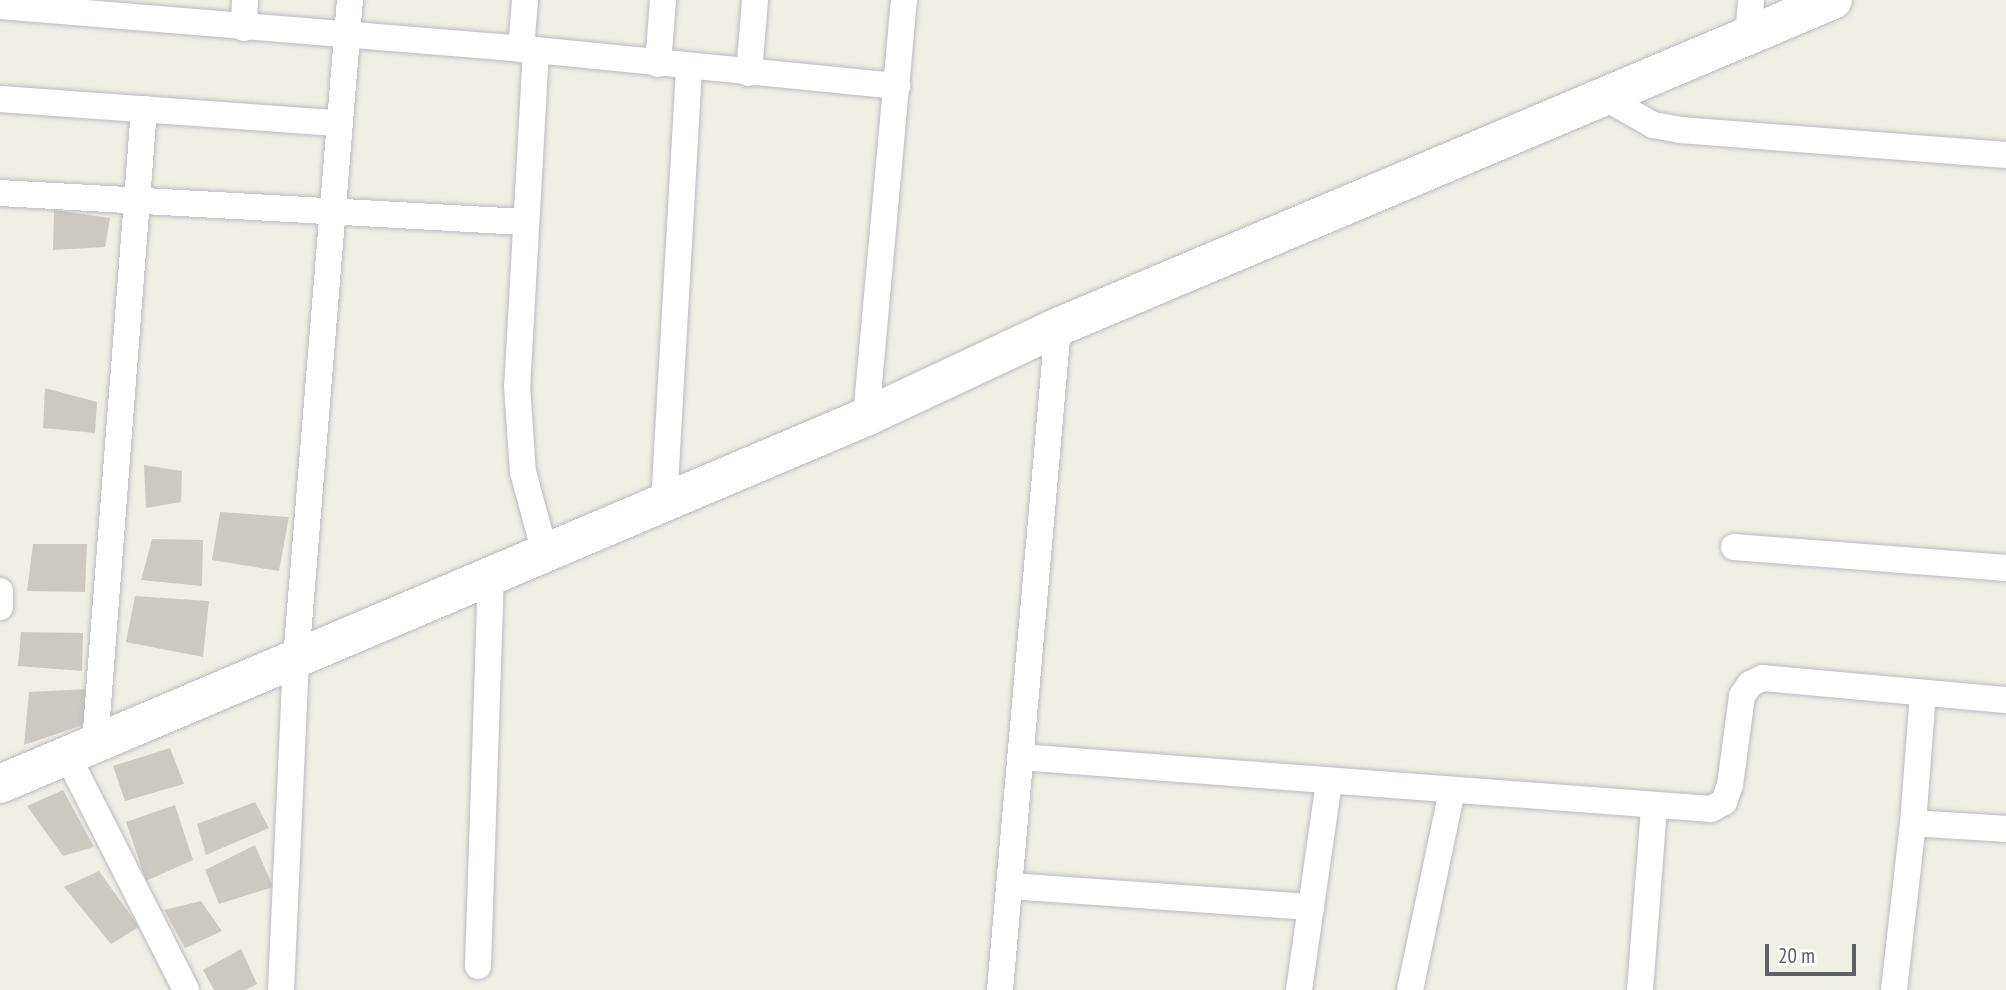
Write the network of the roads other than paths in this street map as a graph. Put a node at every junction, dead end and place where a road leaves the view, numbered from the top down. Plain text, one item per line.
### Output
1 (245, 0) edge
2 (350, 0) edge
3 (524, 0) edge
4 (663, 0) edge
5 (755, 0) edge
6 (904, 0) edge
7 (1833, 0) edge
8 (0, 6) edge
9 (1750, 18) edge
10 (244, 28) junction
11 (346, 37) junction
12 (528, 49) junction
13 (658, 64) junction
14 (689, 68) junction
15 (749, 73) junction
16 (897, 86) junction
17 (1604, 97) junction
18 (0, 99) edge
19 (144, 109) junction
20 (337, 123) junction
21 (2006, 155) edge
22 (0, 193) edge
23 (137, 201) junction
24 (331, 210) junction
25 (524, 222) junction
26 (1058, 327) junction
27 (866, 417) junction
28 (664, 503) junction
29 (1734, 547) dead end
30 (545, 553) junction
31 (2006, 568) edge
32 (491, 575) junction
33 (0, 591) edge
34 (0, 607) edge
35 (296, 659) junction
36 (1923, 693) junction
37 (2006, 700) edge
38 (81, 749) junction
39 (1020, 757) junction
40 (1329, 781) junction
41 (0, 784) edge
42 (1452, 791) junction
43 (1654, 806) junction
44 (1913, 823) junction
45 (2006, 829) edge
46 (1009, 886) junction
47 (1311, 907) junction
48 (478, 967) dead end
49 (186, 990) edge
50 (281, 990) edge
51 (1000, 990) edge
52 (1299, 990) edge
53 (1410, 990) edge
54 (1640, 990) edge
55 (1894, 990) edge

1 - 10 street
2 - 11 street
3 - 12 street
4 - 13 street
5 - 15 street
6 - 16 street
7 - 9 street
8 - 10 street
9 - 17 street
10 - 11 street
11 - 12 street
11 - 20 street
12 - 13 street
12 - 25 street
13 - 14 street
14 - 15 street
14 - 28 street
15 - 16 street
16 - 27 street
17 - 21 street
17 - 26 street
18 - 19 street
19 - 20 street
19 - 23 street
20 - 24 street
22 - 23 street
23 - 24 street
23 - 38 street
24 - 25 street
24 - 35 street
25 - 30 street
26 - 27 street
26 - 39 street
27 - 28 street
28 - 30 street
29 - 31 street
30 - 32 street
32 - 35 street
32 - 48 street
33 - 34 street
35 - 38 street
35 - 50 street
36 - 37 street
36 - 43 street
36 - 44 street
38 - 41 street
38 - 49 street
39 - 40 street
39 - 46 street
40 - 42 street
40 - 47 street
42 - 43 street
42 - 53 street
43 - 54 street
44 - 45 street
44 - 55 street
46 - 47 street
46 - 51 street
47 - 52 street

